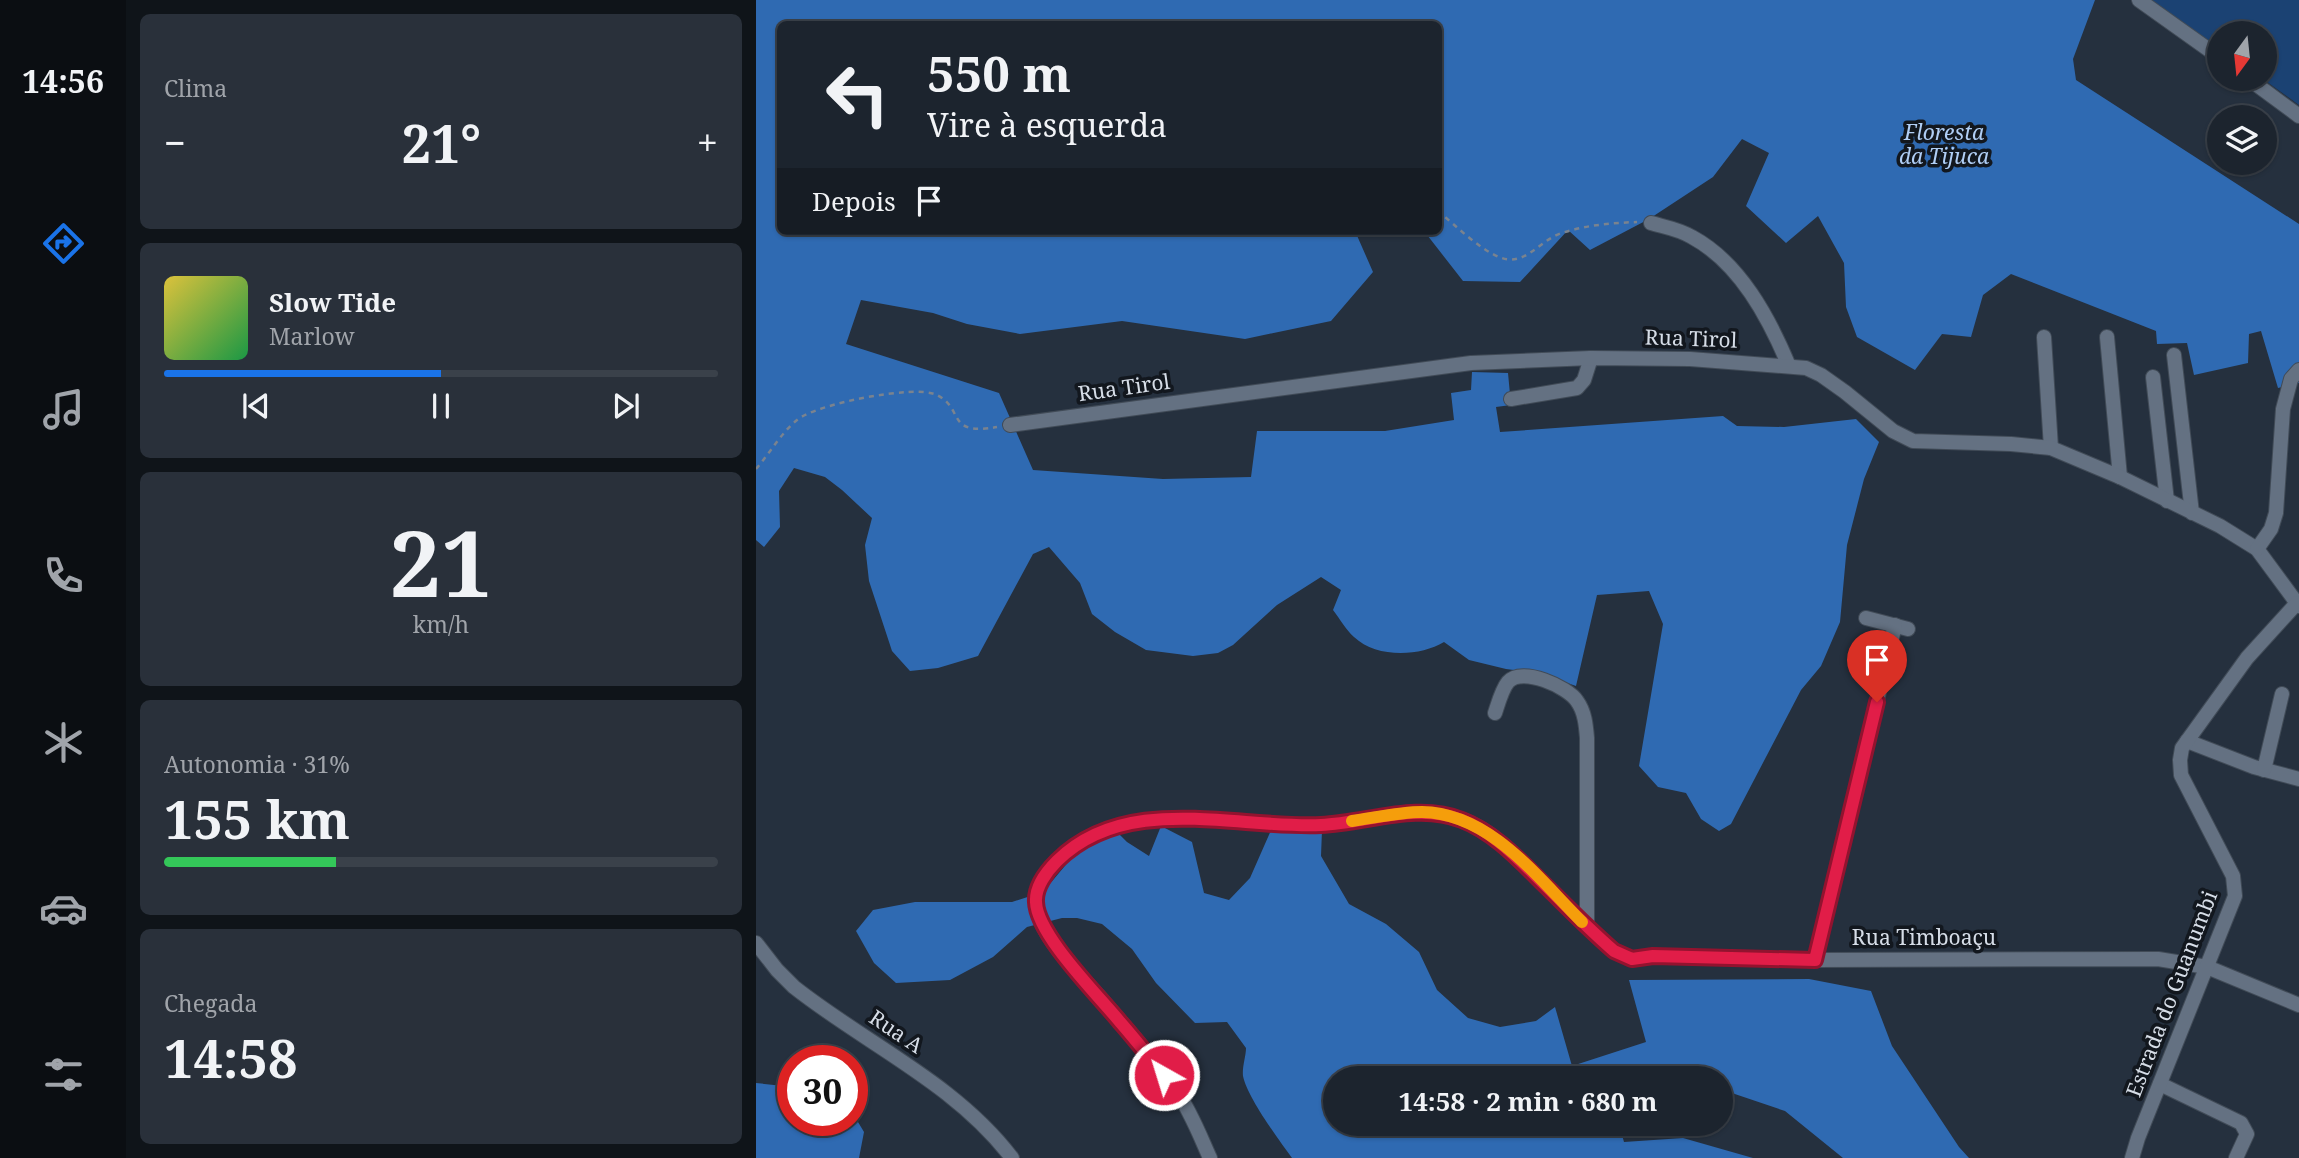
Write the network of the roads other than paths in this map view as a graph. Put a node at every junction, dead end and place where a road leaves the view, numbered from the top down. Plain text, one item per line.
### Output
1 (2139, 0) edge
2 (2207, 48) edge
3 (2265, 91) edge
4 (2299, 116) edge
5 (1651, 223) road end
6 (2044, 337) dead end
7 (2107, 337) dead end
8 (2174, 355) dead end
9 (1591, 358) junction
10 (1789, 366) junction
11 (2299, 370) edge
12 (2153, 377) dead end
13 (1511, 398) dead end
14 (1010, 425) road end
15 (2051, 448) junction
16 (2120, 477) junction
17 (2167, 501) junction
18 (2192, 513) junction
19 (2257, 549) junction
20 (2298, 605) edge
21 (1866, 618) dead end
22 (2282, 694) dead end
23 (1495, 713) dead end
24 (2187, 741) junction
25 (2264, 770) junction
26 (2299, 779) edge
27 (1587, 927) junction
28 (756, 943) edge
29 (1815, 960) junction
30 (2207, 967) junction
31 (2299, 1005) edge
32 (2160, 1084) junction
33 (1012, 1158) edge
34 (1210, 1158) edge
35 (2132, 1158) edge
36 (2236, 1158) edge

1 - 2 street
3 - 4 street
5 - 10 street
6 - 15 street
7 - 16 street
8 - 18 street
9 - 10 street, Rua Tirol
9 - 13 street
9 - 14 street, Rua Tirol
10 - 15 street, Rua Tirol
11 - 19 street
12 - 17 street
15 - 16 street, Rua Tirol
16 - 17 street, Rua Tirol
17 - 18 street, Rua Tirol
18 - 19 street, Rua Tirol
19 - 20 street, Rua Tirol
20 - 24 street, Estrada do Guanumbi
21 - 29 street
22 - 25 street
23 - 27 street
24 - 25 street
24 - 30 street, Estrada do Guanumbi
25 - 26 street
27 - 29 street, Rua Timboaçu
27 - 34 street, Rua Timboaçu
28 - 33 street, Rua A
29 - 30 street, Rua Timboaçu
30 - 31 street, Rua Timboaçu
30 - 32 street, Estrada do Guanumbi
32 - 35 street, Estrada do Guanumbi
32 - 36 street

